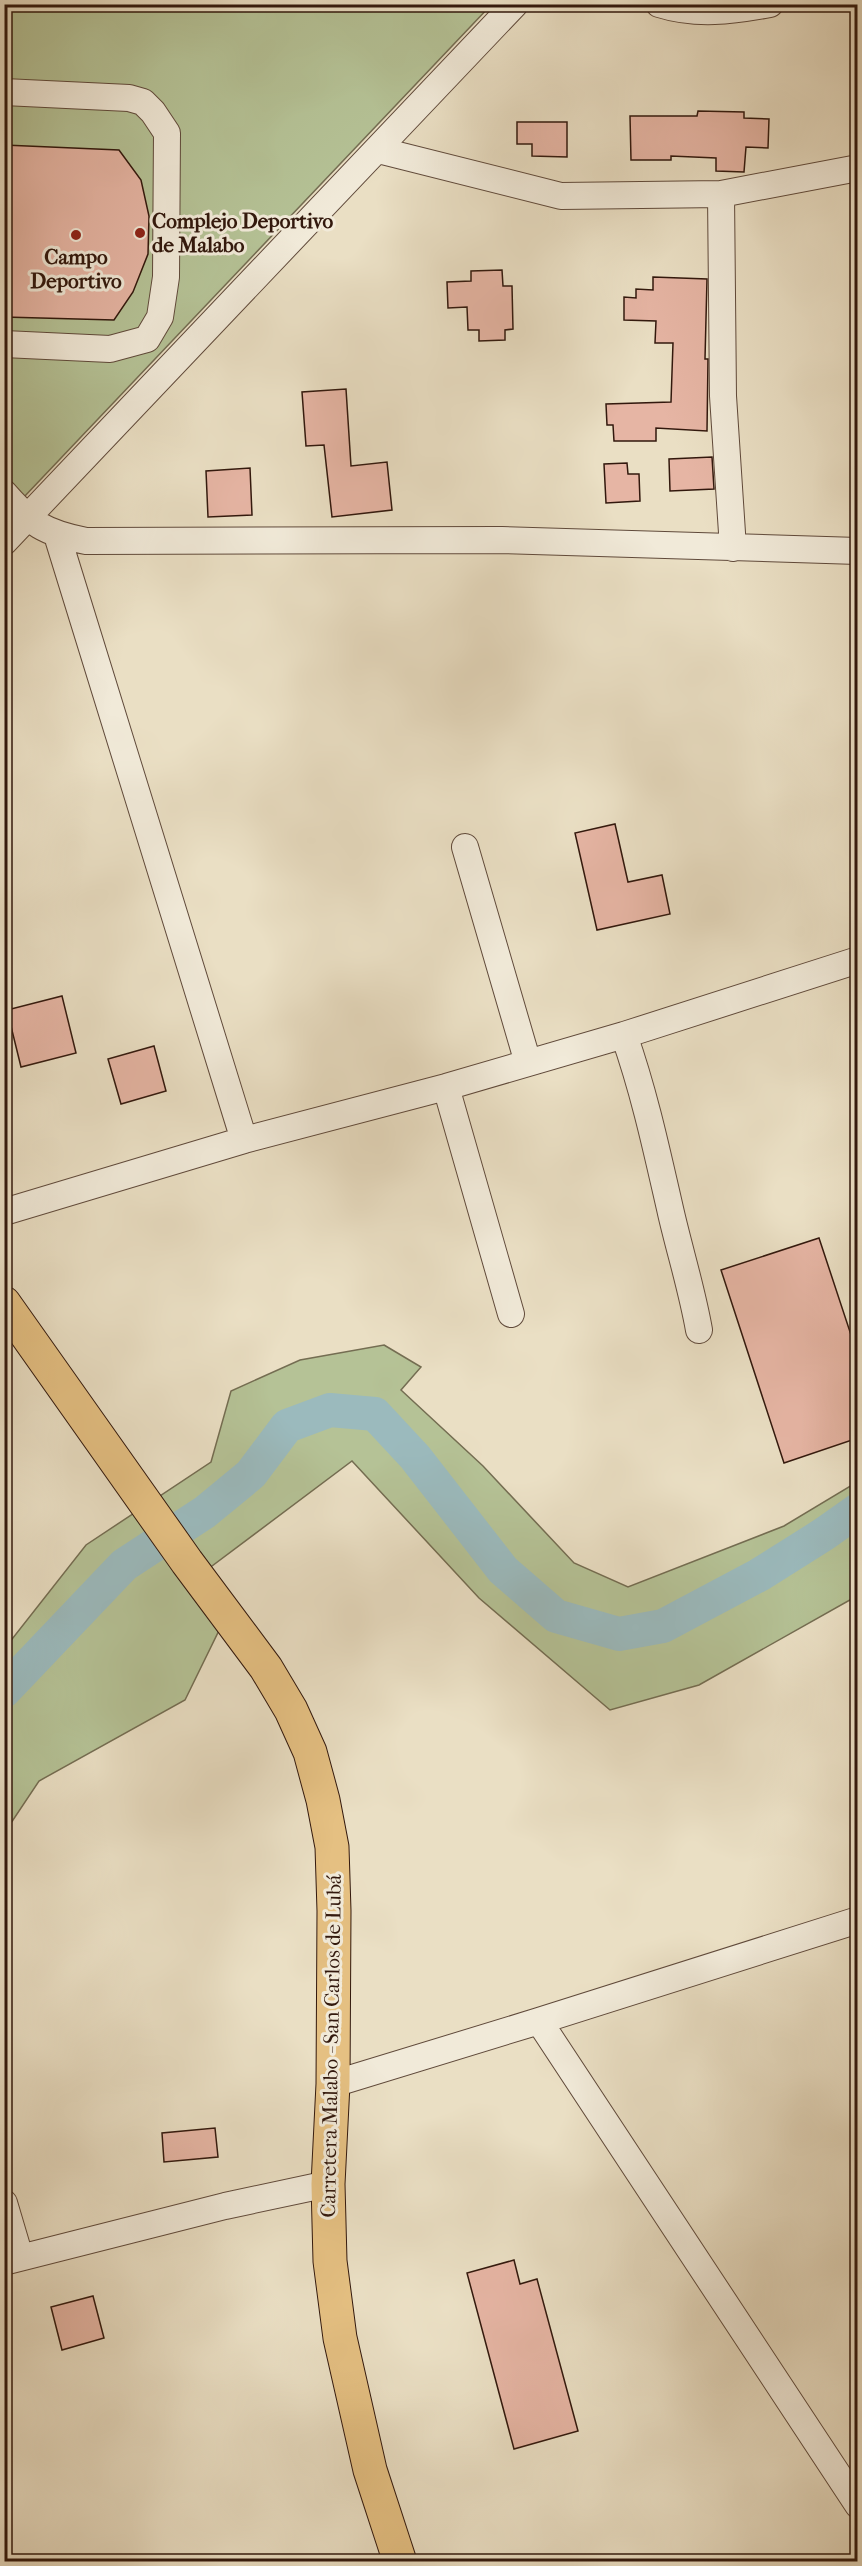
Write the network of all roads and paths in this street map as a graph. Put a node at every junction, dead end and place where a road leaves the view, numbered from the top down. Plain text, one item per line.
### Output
1 (515, 4) edge
2 (659, 4) edge
3 (770, 4) edge
4 (4, 92) edge
5 (378, 150) junction
6 (858, 168) edge
7 (721, 194) junction
8 (4, 344) edge
9 (4, 493) edge
10 (26, 518) junction
11 (57, 535) junction
12 (4, 542) edge
13 (733, 548) junction
14 (858, 550) edge
15 (465, 847) dead end
16 (858, 960) edge
17 (624, 1035) junction
18 (528, 1063) junction
19 (446, 1087) junction
20 (244, 1140) junction
21 (4, 1212) edge
22 (4, 1304) edge
23 (511, 1314) dead end
24 (699, 1329) dead end
25 (858, 1920) edge
26 (539, 2021) junction
27 (333, 2084) junction
28 (328, 2184) junction
29 (4, 2204) edge
30 (12, 2260) edge
31 (858, 2505) edge
32 (400, 2562) edge

1 - 5 street
2 - 3 street
4 - 8 street
5 - 7 street
5 - 10 street
6 - 7 street
7 - 13 street
9 - 10 street
10 - 11 street
10 - 12 street
11 - 13 street
11 - 20 street
13 - 14 street
15 - 18 street
16 - 17 street
17 - 18 street
17 - 24 street
18 - 19 street
19 - 20 street
19 - 23 street
20 - 21 street
22 - 27 main road, Carretera Malabo - San Carlos de Lubá
25 - 26 street
26 - 27 street
26 - 31 street
27 - 28 main road, Carretera Malabo - San Carlos de Lubá
28 - 30 street
28 - 32 main road, Carretera Malabo - San Carlos de Lubá
29 - 30 street

